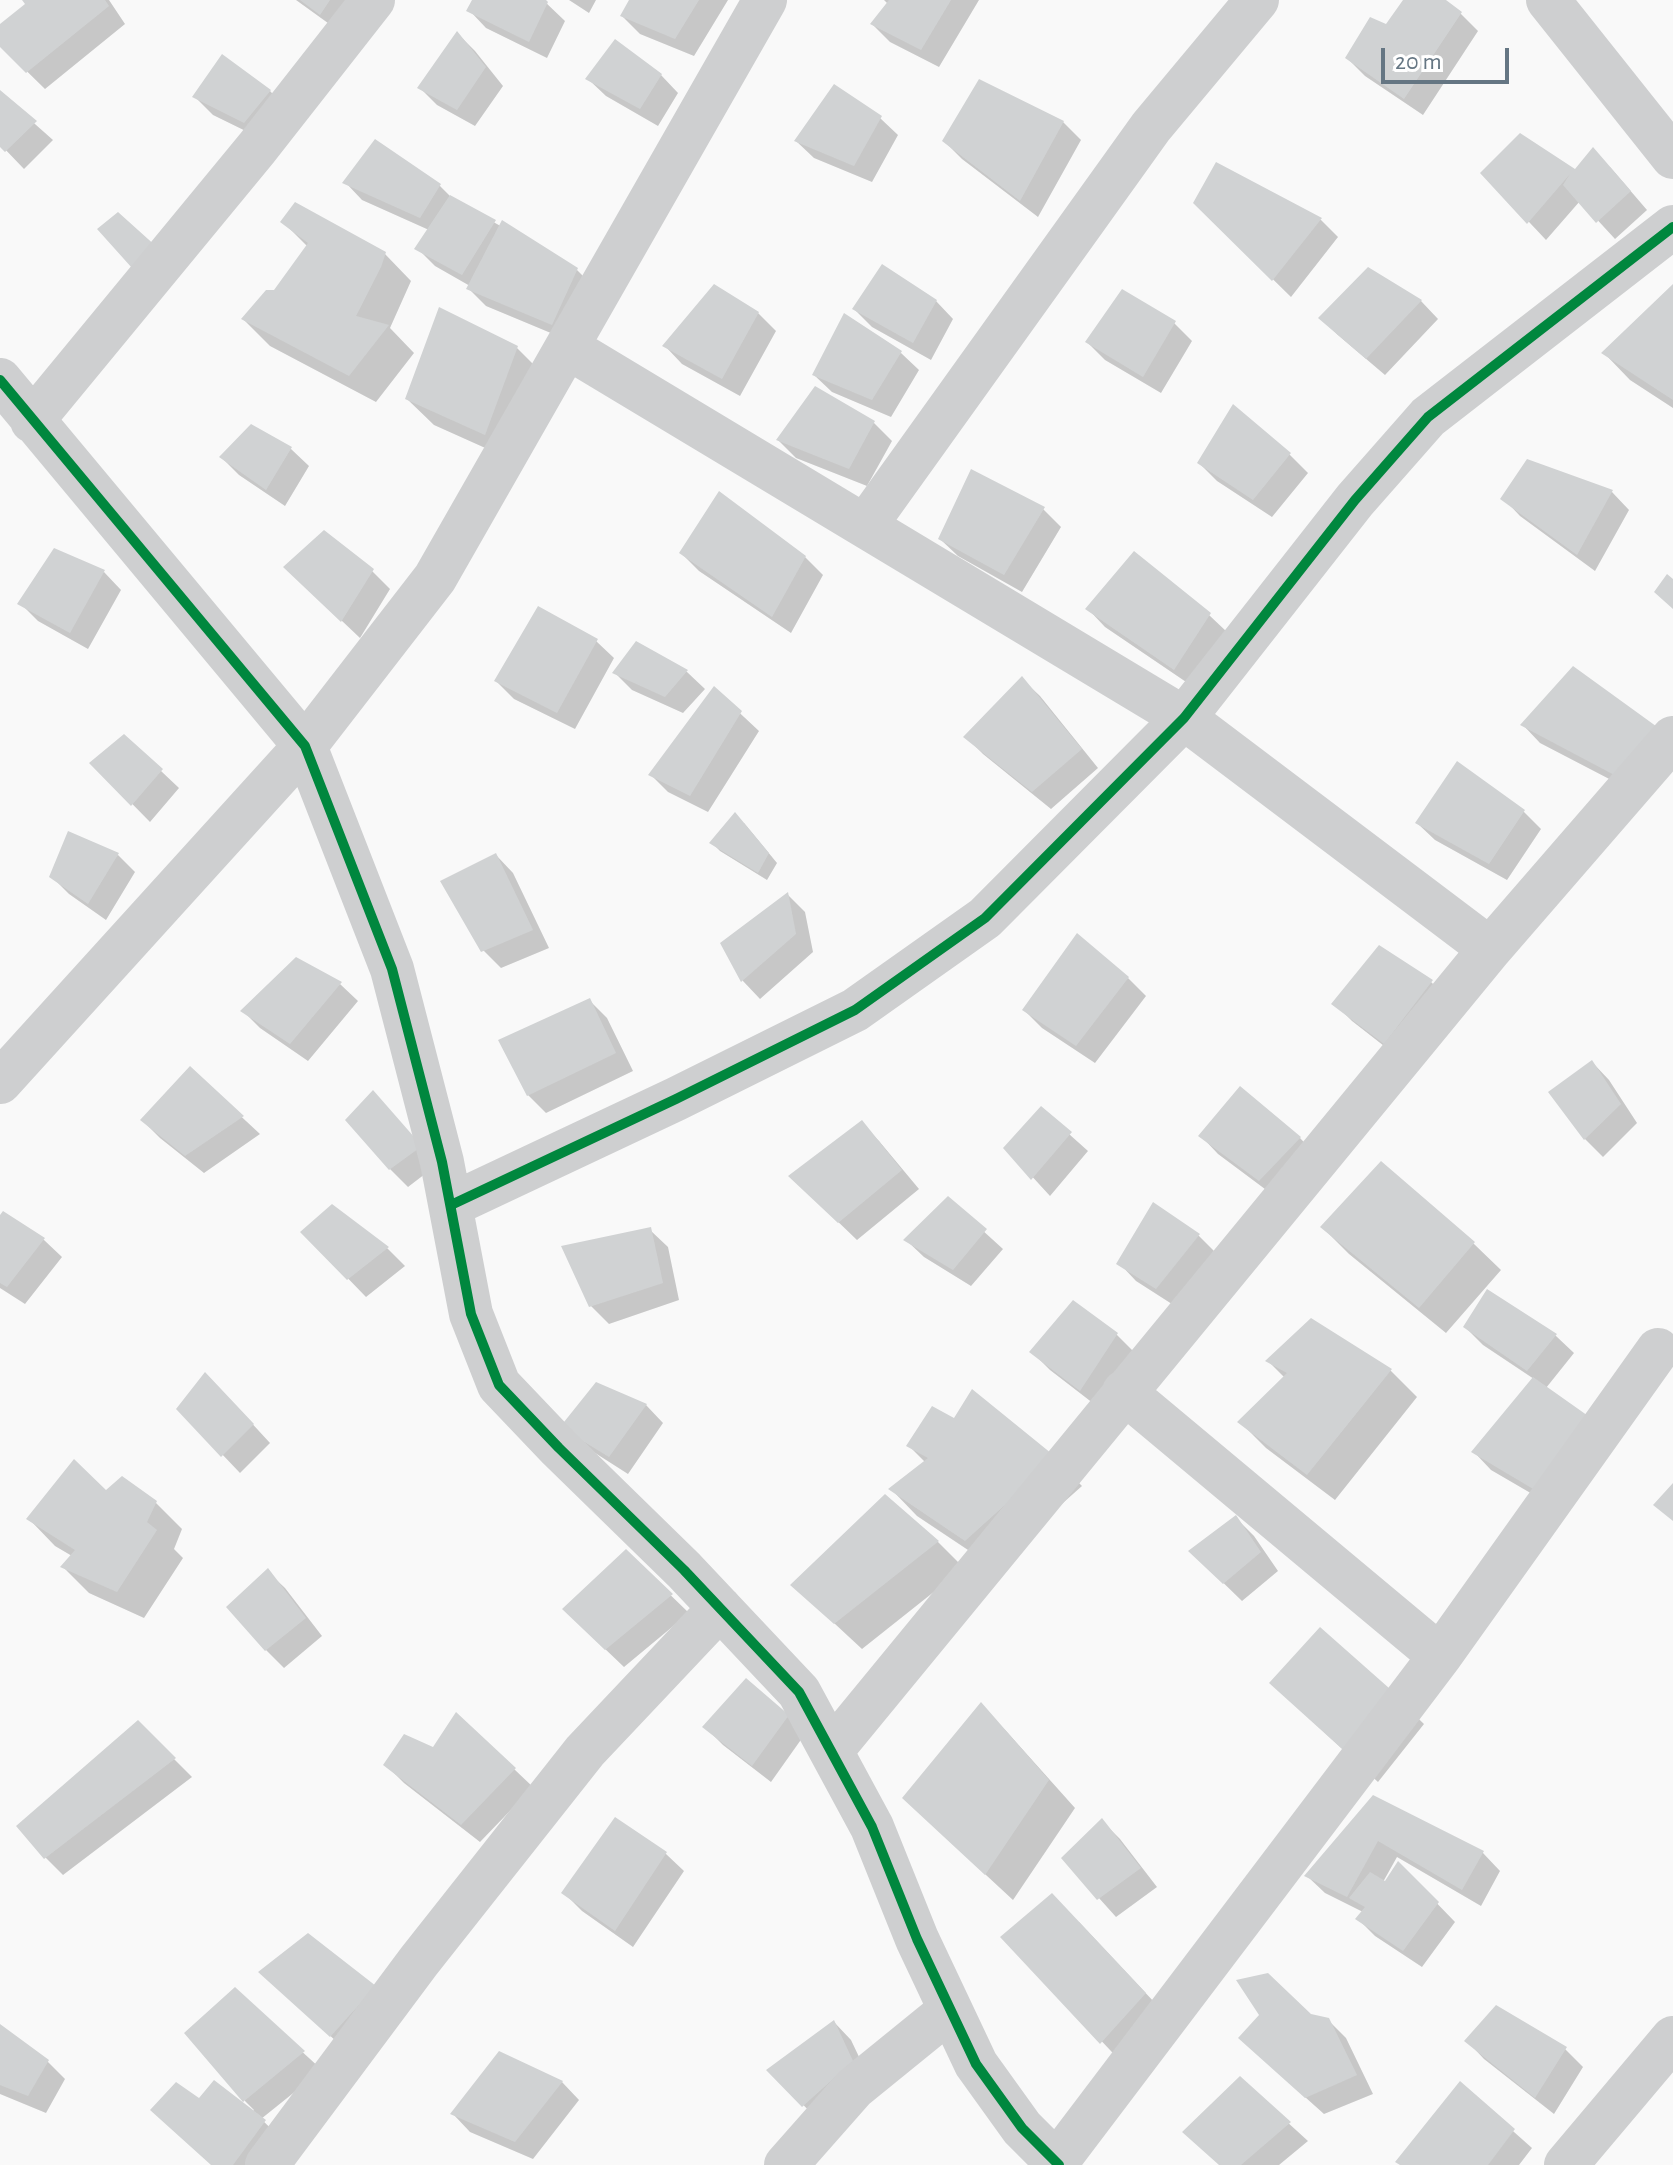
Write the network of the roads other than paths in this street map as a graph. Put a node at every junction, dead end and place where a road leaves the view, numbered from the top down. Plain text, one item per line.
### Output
1 (373, 0) edge
2 (765, 0) edge
3 (1257, 0) edge
4 (1548, 0) edge
5 (1673, 157) edge
6 (1673, 227) edge
7 (567, 347) junction
8 (0, 380) edge
9 (32, 421) junction
10 (865, 526) junction
11 (1184, 718) junction
12 (1673, 738) edge
13 (305, 746) junction
14 (1490, 949) junction
15 (0, 1082) edge
16 (451, 1205) junction
17 (1658, 1350) dead end
18 (1124, 1392) junction
19 (720, 1608) junction
20 (1440, 1656) junction
21 (831, 1751) junction
22 (950, 2010) junction
23 (1673, 2038) edge
24 (1058, 2164) edge
25 (267, 2165) edge
26 (786, 2165) edge
27 (1566, 2165) edge

1 - 9 street
2 - 7 street
3 - 10 street
4 - 5 street
6 - 11 street
7 - 10 street
7 - 13 street
8 - 9 street
9 - 13 street
10 - 11 street
11 - 14 street
11 - 16 street
12 - 14 street
13 - 15 street
13 - 16 street
14 - 18 street
16 - 19 street
17 - 20 street
18 - 20 street
18 - 21 street
19 - 21 street
19 - 25 street
20 - 24 street
21 - 22 street
22 - 24 street
22 - 26 street
23 - 27 street

